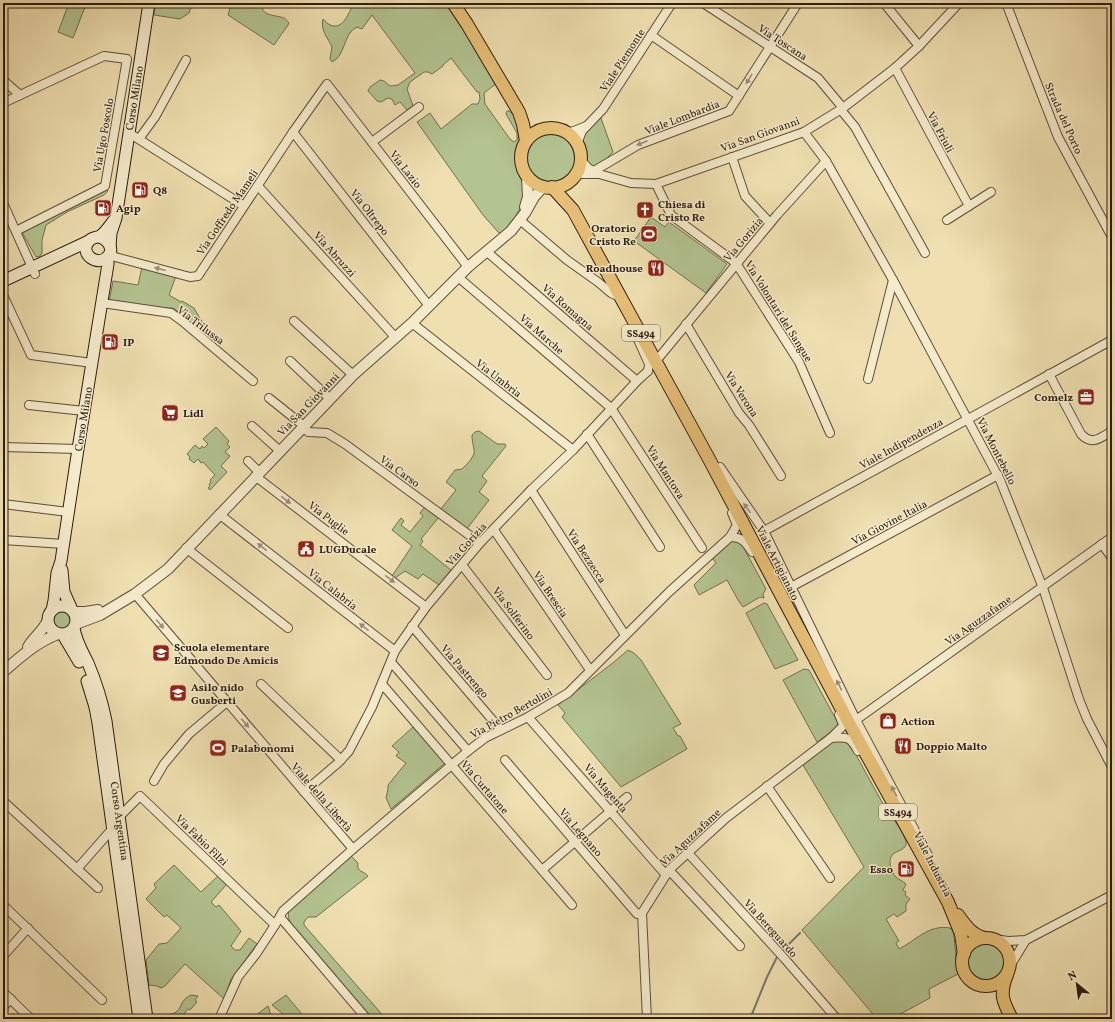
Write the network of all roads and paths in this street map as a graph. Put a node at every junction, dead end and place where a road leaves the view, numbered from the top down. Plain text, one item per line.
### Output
1 (149, 3) edge
2 (452, 3) edge
3 (672, 3) edge
4 (703, 3) edge
5 (798, 3) edge
6 (884, 3) edge
7 (959, 3) edge
8 (1006, 3) edge
9 (651, 34) junction
10 (769, 46) junction
11 (919, 46) junction
12 (186, 60) dead end
13 (895, 68) junction
14 (3, 80) edge
15 (327, 84) joint
16 (20, 95) junction
17 (739, 96) junction
18 (3, 103) edge
19 (419, 107) dead end
20 (842, 109) junction
21 (519, 112) junction
22 (586, 126) junction
23 (544, 129) junction
24 (293, 132) junction
25 (566, 132) junction
26 (804, 132) junction
27 (129, 133) junction
28 (139, 139) junction
29 (526, 141) junction
30 (372, 142) junction
31 (577, 144) junction
32 (732, 157) junction
33 (580, 159) junction
34 (826, 161) junction
35 (596, 173) junction
36 (528, 177) junction
37 (572, 178) junction
38 (656, 184) junction
39 (258, 186) junction
40 (548, 187) junction
41 (991, 192) dead end
42 (3, 203) edge
43 (241, 204) dead end
44 (969, 206) junction
45 (572, 208) junction
46 (116, 218) junction
47 (520, 220) junction
48 (947, 220) dead end
49 (770, 223) junction
50 (16, 231) junction
51 (99, 237) junction
52 (1112, 237) edge
53 (89, 241) junction
54 (486, 251) junction
55 (86, 252) junction
56 (926, 253) dead end
57 (107, 254) junction
58 (736, 263) junction
59 (468, 267) junction
60 (34, 271) junction
61 (458, 277) junction
62 (893, 280) junction
63 (3, 281) edge
64 (3, 290) edge
65 (3, 295) edge
66 (620, 297) junction
67 (102, 303) junction
68 (429, 306) junction
69 (633, 320) junction
70 (294, 321) dead end
71 (412, 323) junction
72 (686, 324) junction
73 (396, 337) junction
74 (1112, 340) edge
75 (290, 361) dead end
76 (656, 361) junction
77 (92, 363) junction
78 (648, 371) junction
79 (663, 374) junction
80 (1049, 374) junction
81 (353, 375) junction
82 (868, 380) dead end
83 (253, 381) dead end
84 (637, 381) junction
85 (269, 398) dead end
86 (330, 398) junction
87 (29, 405) dead end
88 (611, 408) junction
89 (84, 411) junction
90 (968, 418) junction
91 (252, 426) dead end
92 (304, 426) junction
93 (691, 426) junction
94 (1112, 431) edge
95 (830, 432) dead end
96 (587, 434) junction
97 (3, 447) edge
98 (78, 449) junction
99 (572, 450) junction
100 (280, 451) junction
101 (710, 459) junction
102 (248, 461) dead end
103 (257, 474) junction
104 (998, 475) junction
105 (781, 476) dead end
106 (531, 490) junction
107 (3, 504) edge
108 (68, 512) junction
109 (219, 514) junction
110 (494, 530) junction
111 (764, 531) junction
112 (730, 537) junction
113 (1112, 537) edge
114 (3, 540) edge
115 (64, 544) junction
116 (480, 544) junction
117 (1102, 544) junction
118 (660, 547) dead end
119 (186, 548) junction
120 (702, 548) dead end
121 (1112, 558) edge
122 (61, 561) junction
123 (462, 564) junction
124 (1043, 588) junction
125 (786, 591) junction
126 (135, 594) junction
127 (114, 606) junction
128 (426, 607) junction
129 (52, 610) junction
130 (73, 611) junction
131 (47, 622) junction
132 (75, 626) junction
133 (412, 626) junction
134 (288, 628) dead end
135 (60, 634) junction
136 (625, 635) junction
137 (395, 651) junction
138 (26, 652) junction
139 (391, 662) junction
140 (819, 664) junction
141 (590, 670) junction
142 (3, 672) edge
143 (548, 676) dead end
144 (261, 684) dead end
145 (382, 684) junction
146 (227, 702) junction
147 (528, 717) junction
148 (853, 722) junction
149 (501, 730) junction
150 (831, 738) junction
151 (468, 751) junction
152 (341, 760) junction
153 (505, 760) dead end
154 (451, 764) junction
155 (1112, 767) edge
156 (154, 781) dead end
157 (767, 786) junction
158 (304, 792) junction
159 (627, 797) dead end
160 (892, 801) junction
161 (3, 802) edge
162 (610, 810) junction
163 (116, 823) junction
164 (575, 842) junction
165 (353, 849) junction
166 (688, 853) junction
167 (77, 869) junction
168 (542, 870) junction
169 (667, 872) junction
170 (830, 878) dead end
171 (98, 888) dead end
172 (1112, 895) edge
173 (948, 902) junction
174 (3, 905) edge
175 (572, 905) dead end
176 (642, 913) junction
177 (280, 917) junction
178 (964, 924) junction
179 (275, 925) junction
180 (28, 928) junction
181 (990, 939) junction
182 (1026, 940) junction
183 (740, 946) dead end
184 (964, 954) junction
185 (3, 956) edge
186 (1009, 969) junction
187 (982, 985) junction
188 (3, 992) edge
189 (11, 999) junction
190 (102, 1000) dead end
191 (3, 1007) edge
192 (1011, 1016) edge
193 (31, 1019) edge
194 (139, 1019) edge
195 (148, 1019) edge
196 (219, 1019) edge
197 (367, 1019) edge
198 (647, 1019) edge
199 (837, 1019) edge

1 - 27 main road, Corso Milano
2 - 21 main road
3 - 9 street, Viale Piemonte
4 - 10 street, Via Toscana
5 - 10 street, Viale Lombardia
6 - 11 street
7 - 11 street, Via San Giovanni
8 - 52 street, Strada del Porto
9 - 17 street
9 - 22 street, Viale Piemonte
10 -> 17 street, Viale Lombardia
10 - 20 street, Via Toscana
11 - 13 street, Via San Giovanni
12 - 28 street
13 - 20 street, Via San Giovanni
13 - 44 street, Via Friuli
14 - 16 street
15 - 24 street, Via Goffredo Mameli
15 - 30 street, Via Lazio
16 - 18 street
16 - 50 street, Via Ugo Foscolo
17 -> 35 street, Viale Lombardia
19 - 30 street
20 - 26 street, Via San Giovanni
20 - 56 street, Via Toscana
21 - 23 main road
21 - 29 main road
22 - 25 street, Viale Piemonte
22 - 31 street, Viale Piemonte
23 - 25 main road
23 - 29 main road
24 - 39 street, Via Goffredo Mameli
24 - 68 street, Via Oltrepo
25 - 31 main road
26 - 32 street, Via San Giovanni
26 - 34 street
27 - 28 street
27 - 46 main road, Corso Milano
28 - 43 street
29 - 36 main road
30 - 59 street, Via Lazio
31 - 33 main road, SS494
32 - 38 street, Via San Giovanni
32 - 49 street
33 - 35 street, Via San Giovanni
33 - 37 main road, SS494
34 - 49 street, Via Gorizia
34 - 62 street, Via Montebello
35 - 37 street, Via San Giovanni
35 - 38 street, Via San Giovanni
36 - 40 main road, SS494
36 - 47 street, Via San Giovanni
37 - 40 main road
37 - 45 main road, Viale Artigianato / SS494
38 - 58 street, Via Volontari del Sangue
39 -> 57 street, Via Goffredo Mameli
39 - 73 street, Via Abruzzi
40 - 45 main road, Viale Artigianato / SS494
40 - 47 street, Via San Giovanni
41 - 44 street
42 - 50 street
44 - 48 street
45 - 66 main road, Viale Artigianato / SS494
46 - 51 main road
46 - 57 main road, Corso Milano
47 - 54 street, Via San Giovanni
47 - 66 street
49 - 58 street, Via Gorizia
50 - 60 street
51 - 53 main road
51 - 57 main road, Corso Milano
53 - 55 main road
53 - 60 main road
54 - 59 street, Via San Giovanni
54 - 84 street, Via Romagna
55 - 57 main road, Corso Milano
55 - 60 main road
57 - 67 main road, Corso Milano
58 - 72 street, Via Gorizia
58 - 95 street, Via Volontari del Sangue
59 - 61 street, Via San Giovanni
60 - 63 main road
60 - 64 main road
61 - 68 street, Via San Giovanni
61 - 88 street, Via Marche
62 - 82 street
62 - 90 street, Via Montebello
65 - 77 street
66 - 69 main road, Viale Artigianato / SS494
67 - 77 main road, Corso Milano
67 - 83 street, Via Trilussa
68 - 71 street, Via San Giovanni
69 - 76 main road, Viale Artigianato / SS494
69 - 78 street
70 - 81 street
71 - 73 street, Via San Giovanni
71 - 99 street, Via Umbria
72 - 76 street, Via Gorizia
72 - 105 street, Via Verona
73 - 81 street, Via San Giovanni
74 - 80 street, Viale Indipendenza
75 - 86 street
76 - 79 main road, Viale Artigianato / SS494
77 - 89 main road, Corso Milano
78 - 84 street, Via Gorizia
78 - 93 street
79 - 93 main road, Viale Artigianato / SS494
111 -> 79 street, Viale Artigianato
80 - 90 street, Viale Indipendenza
80 - 94 street
81 - 86 street, Via San Giovanni
84 - 88 street, Via Gorizia
85 - 92 street
86 - 92 street, Via San Giovanni
87 - 89 street
88 - 96 street, Via Gorizia
88 - 120 street, Via Mantova
89 - 98 main road, Corso Milano
90 - 104 street, Via Montebello
90 - 111 street, Viale Indipendenza
91 - 100 street
92 - 100 street, Via San Giovanni
92 - 116 street, Via Carso
93 - 101 main road, Viale Artigianato / SS494
96 - 99 street, Via Gorizia
96 - 118 street
97 - 98 street
98 - 108 main road, Corso Milano
99 - 106 street, Via Gorizia
100 - 103 street, Via San Giovanni
101 - 112 street
101 - 125 main road, Viale Artigianato / SS494
102 - 103 street, Via Puglie
103 - 109 street, Via San Giovanni
103 -> 128 street, Via Puglie
104 - 124 street, Via Montebello
104 - 125 street, Via Giovine Italia
106 - 110 street, Via Gorizia
106 - 136 street, Via Bezzecca
107 - 108 street
108 - 115 main road, Corso Milano
109 - 119 street, Via San Giovanni
137 -> 109 street, Via Calabria
110 - 116 street, Via Gorizia
110 - 141 street, Via Brescia
111 - 125 street, Viale Artigianato
112 - 125 street
112 - 136 street, Via Pietro Bertolini
113 - 117 street, Via Aguzzafame
114 - 115 street
115 - 122 main road, Corso Milano
116 - 123 street, Via Gorizia
117 - 121 street
117 - 124 street, Via Aguzzafame
119 - 126 street, Via San Giovanni
119 - 134 street
122 - 129 main road, Corso Milano
122 - 130 main road, Corso Milano
123 - 128 street, Via Gorizia
123 - 143 street, Via Solferino
124 - 148 street, Via Aguzzafame
124 - 155 street, Via Montebello
125 - 140 main road, Viale Artigianato / SS494
148 -> 125 street, Viale Artigianato
126 - 127 street, Via San Giovanni
126 -> 146 street, Viale della Libertà
127 - 130 street, Via San Giovanni
127 - 132 street, Via San Giovanni
128 - 133 street, Via Gorizia
129 - 130 main road
129 - 131 main road
130 - 132 main road, Corso Argentina
131 - 135 main road, Corso Argentina
131 - 138 street
132 - 135 main road
132 - 163 main road, Corso Argentina
133 - 137 street, Via Gorizia
133 - 149 street, Via Pastrengo
135 - 138 street
135 - 163 main road, Corso Argentina
136 - 141 street, Via Pietro Bertolini
137 - 139 street, Via Gorizia
138 - 142 street
139 - 145 street, Via Gorizia
139 - 151 street
140 - 148 main road, Viale Artigianato / SS494
140 - 150 street, Via Aguzzafame
141 - 147 street, Via Pietro Bertolini
144 - 152 street
145 - 152 street, Via Gorizia
145 - 154 street, Via Curtatone
146 - 156 street
146 -> 158 street, Viale della Libertà
147 - 149 street, Via Pietro Bertolini
147 - 162 street, Via Magenta
148 - 160 main road, Viale Industria / SS494
178 -> 148 street, Viale Industria
149 - 151 street, Via Pietro Bertolini
150 - 157 street, Via Aguzzafame
150 - 160 street
151 - 154 street, Via Pietro Bertolini
152 - 158 street, Via Gorizia
153 - 164 street, Via Legnano
154 - 165 street, Via Pietro Bertolini
154 - 168 street, Via Curtatone
157 - 166 street, Via Aguzzafame
157 - 170 street
158 - 165 street, Viale della Libertà
159 - 162 street
160 - 173 main road, Viale Industria / SS494
161 - 167 street
162 - 164 street
162 - 169 street, Via Magenta
163 - 167 street, Via Fabio Filzi
163 - 179 street, Via Fabio Filzi
163 - 194 main road, Corso Argentina
163 - 195 main road, Corso Argentina
164 - 168 street
164 - 176 street, Via Legnano
165 - 177 street, Via Pietro Bertolini
166 - 169 street, Via Aguzzafame
166 - 199 street, Via Bereguardo
167 - 171 street
168 - 175 street, Via Curtatone
169 - 176 street, Via Aguzzafame
169 - 183 street, Via Magenta
172 - 182 street
173 - 178 main road, Viale Industria / SS494
173 - 184 main road, Viale Industria / SS494
174 - 180 street
176 - 198 street
177 - 179 street, Via Pietro Bertolini
177 - 197 street
178 - 181 main road, Viale Industria / SS494
179 - 196 street, Via Pietro Bertolini
180 - 185 street
180 - 190 street
181 - 182 street
181 - 184 main road
181 - 186 main road, Viale Industria / SS494
182 - 186 street
184 - 187 main road, Viale Industria / SS494
186 - 187 main road
186 - 192 main road, Viale Industria / SS494
187 - 192 main road, Viale Industria / SS494
188 - 189 street
189 - 191 street
189 - 193 street

